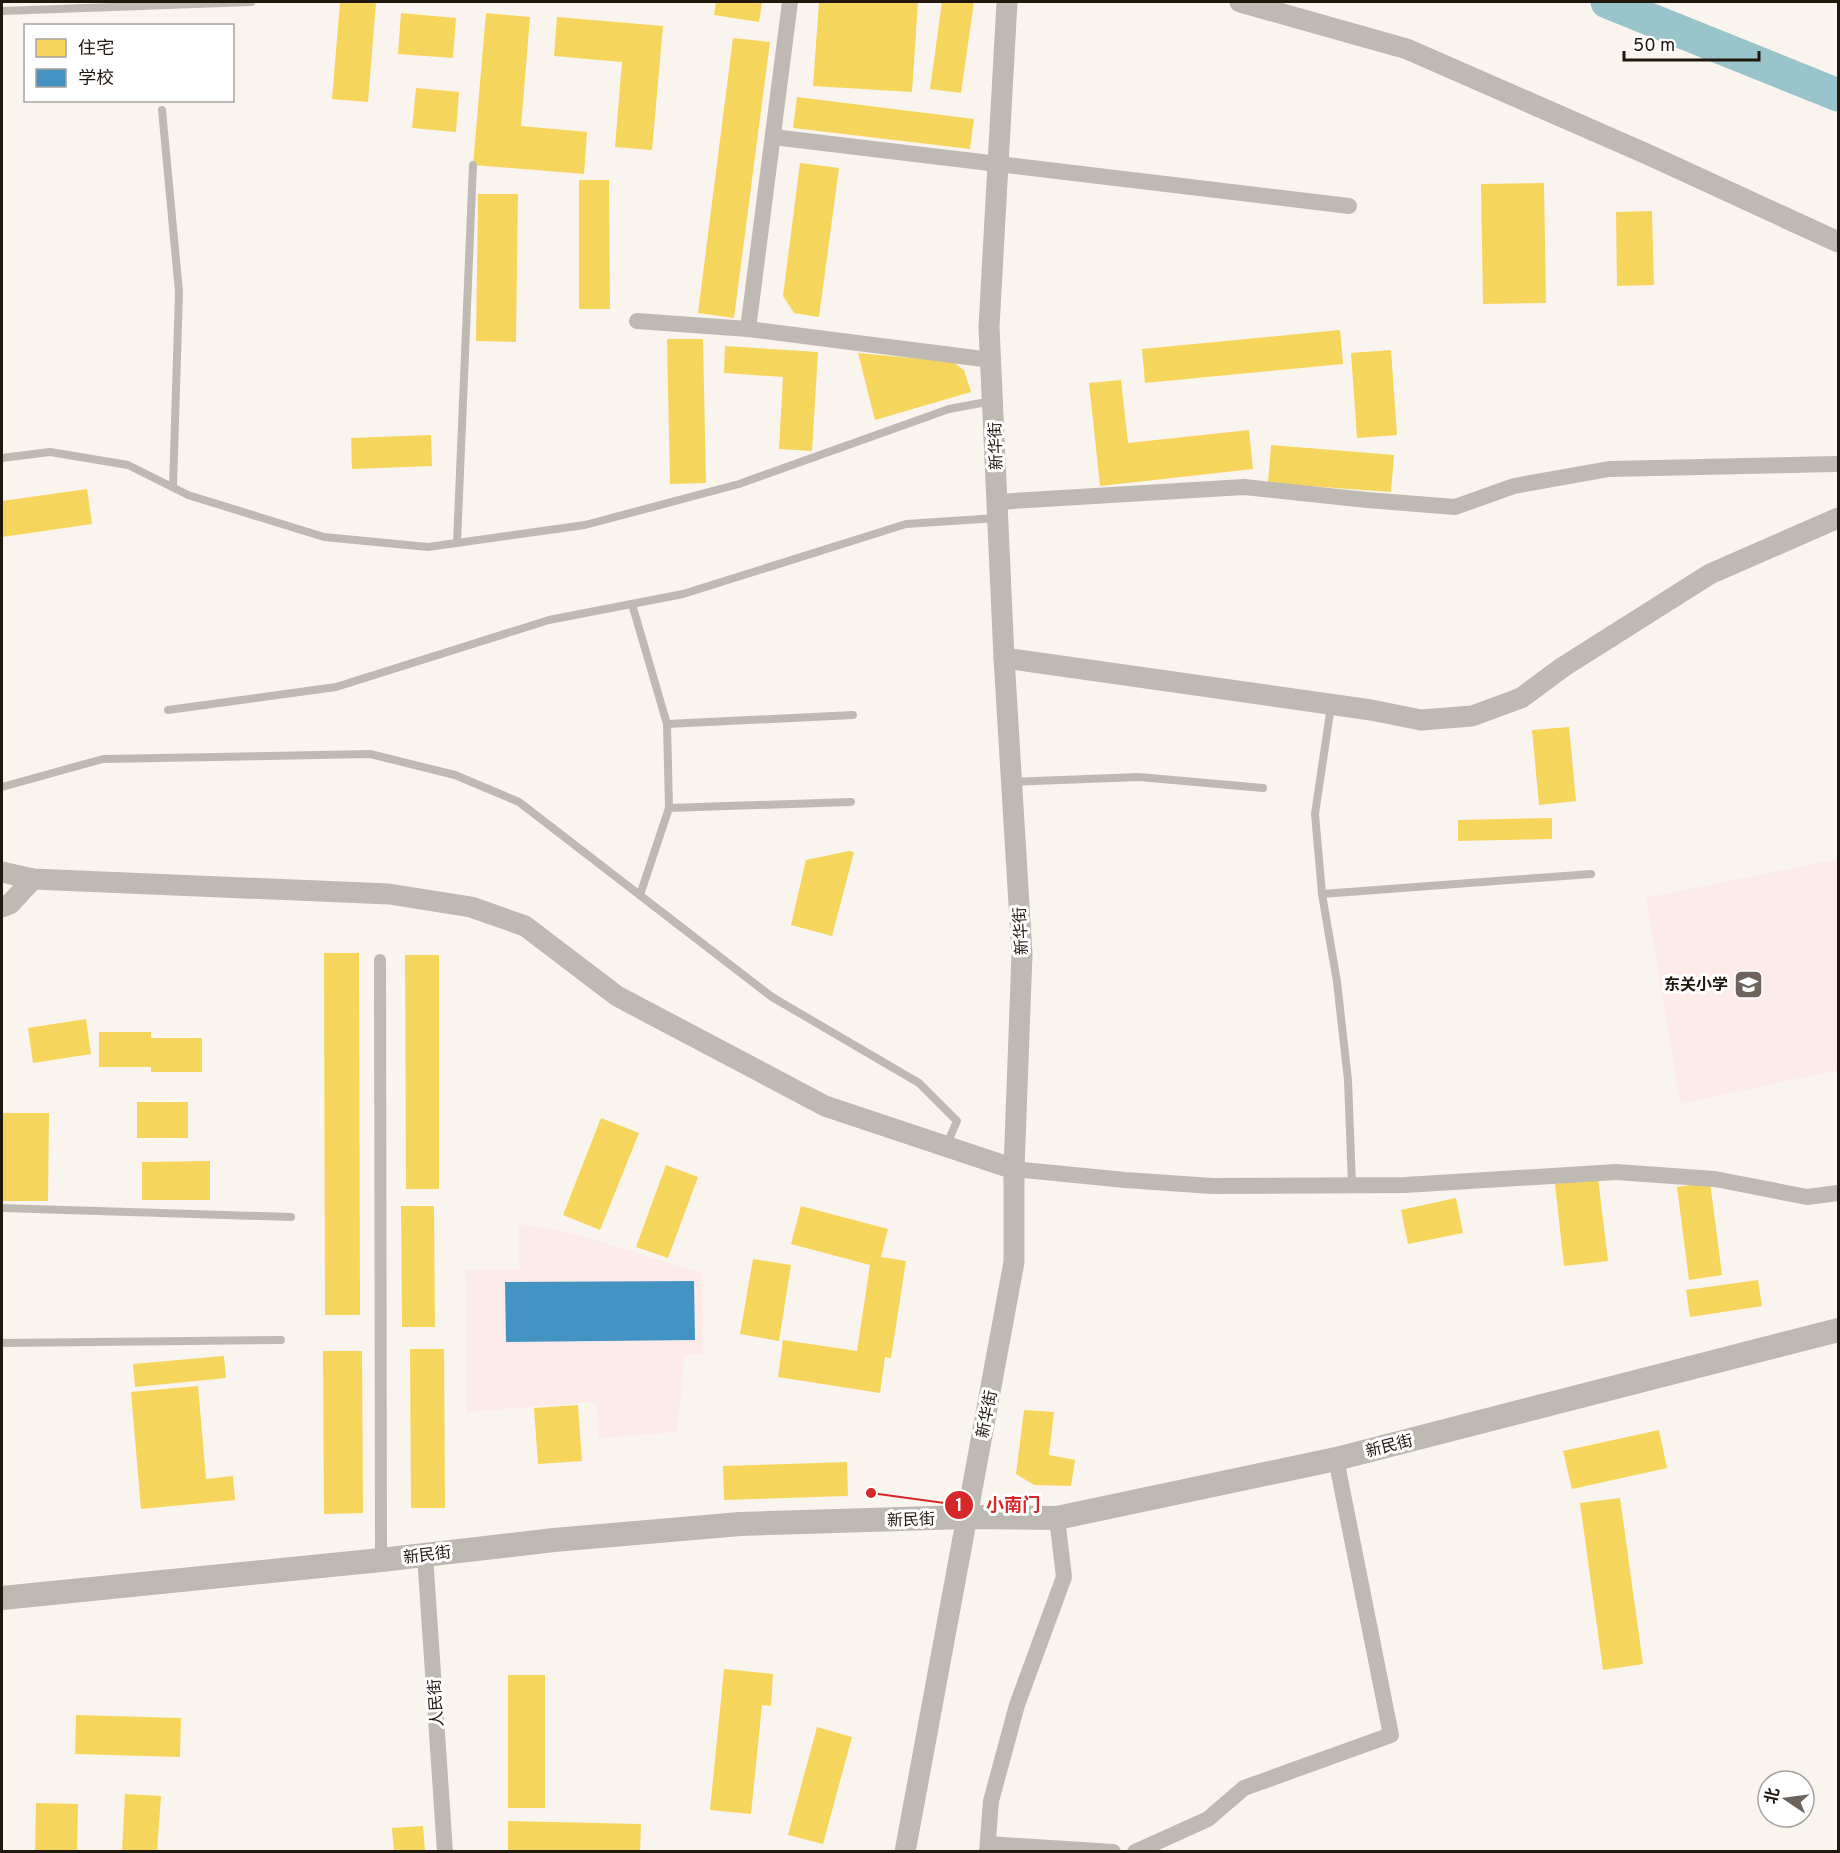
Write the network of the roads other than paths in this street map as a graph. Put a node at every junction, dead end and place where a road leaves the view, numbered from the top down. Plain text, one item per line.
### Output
1 (251, 2) edge
2 (790, 2) edge
3 (1006, 2) edge
4 (1240, 2) edge
5 (2, 11) edge
6 (162, 110) dead end
7 (772, 137) junction
8 (998, 164) junction
9 (472, 165) dead end
10 (1349, 206) dead end
11 (1839, 242) edge
12 (637, 321) dead end
13 (748, 329) junction
14 (991, 360) junction
15 (993, 401) junction
16 (2, 458) edge
17 (1839, 464) edge
18 (174, 488) junction
19 (997, 510) junction
20 (1839, 518) edge
21 (457, 543) junction
22 (632, 604) junction
23 (1004, 658) junction
24 (1331, 705) junction
25 (168, 710) dead end
26 (853, 715) dead end
27 (667, 724) junction
28 (1011, 782) junction
29 (2, 787) edge
30 (1263, 788) dead end
31 (851, 802) dead end
32 (669, 808) junction
33 (2, 872) edge
34 (1592, 874) dead end
35 (33, 879) junction
36 (1322, 894) junction
37 (640, 895) junction
38 (2, 907) edge
39 (380, 960) dead end
40 (946, 1147) junction
41 (1014, 1169) junction
42 (1352, 1185) junction
43 (1839, 1193) edge
44 (2, 1208) edge
45 (291, 1217) dead end
46 (1839, 1330) edge
47 (281, 1340) dead end
48 (2, 1343) edge
49 (1336, 1459) junction
50 (966, 1517) junction
51 (1057, 1518) junction
52 (425, 1555) junction
53 (381, 1560) junction
54 (2, 1598) edge
55 (987, 1848) edge
56 (445, 1851) edge
57 (905, 1851) edge
58 (1113, 1851) edge
59 (1136, 1851) edge

1 - 5 lane
2 - 7 street
3 - 8 street, 新华街
4 - 11 street
6 - 18 lane
7 - 8 street
7 - 13 street
8 - 10 street
8 - 14 street, 新华街
9 - 21 lane
12 - 13 street
13 - 14 street
14 - 15 street, 新华街
15 - 19 street, 新华街
15 - 21 lane
16 - 18 lane
17 - 19 street
18 - 21 lane
19 - 22 lane
19 - 23 street, 新华街
20 - 24 street
22 - 25 lane
22 - 27 lane
23 - 24 street
23 - 28 street, 新华街
24 - 36 lane
26 - 27 lane
27 - 32 lane
28 - 30 lane
28 - 41 street, 新华街
29 - 37 lane
31 - 32 lane
32 - 37 lane
33 - 35 street
34 - 36 lane
35 - 38 street
35 - 40 street
36 - 42 lane
37 - 40 lane
39 - 53 street
40 - 41 street
41 - 42 street
41 - 50 street, 新华街
42 - 43 street
44 - 45 lane
46 - 49 main road, 新民街
47 - 48 lane
49 - 51 main road, 新民街
49 - 59 street
50 - 51 main road, 新民街
50 - 52 main road, 新民街
50 - 57 street, 新华街
51 - 55 street
52 - 53 main road, 新民街
52 - 56 street, 人民街
53 - 54 main road, 新民街
55 - 58 street

